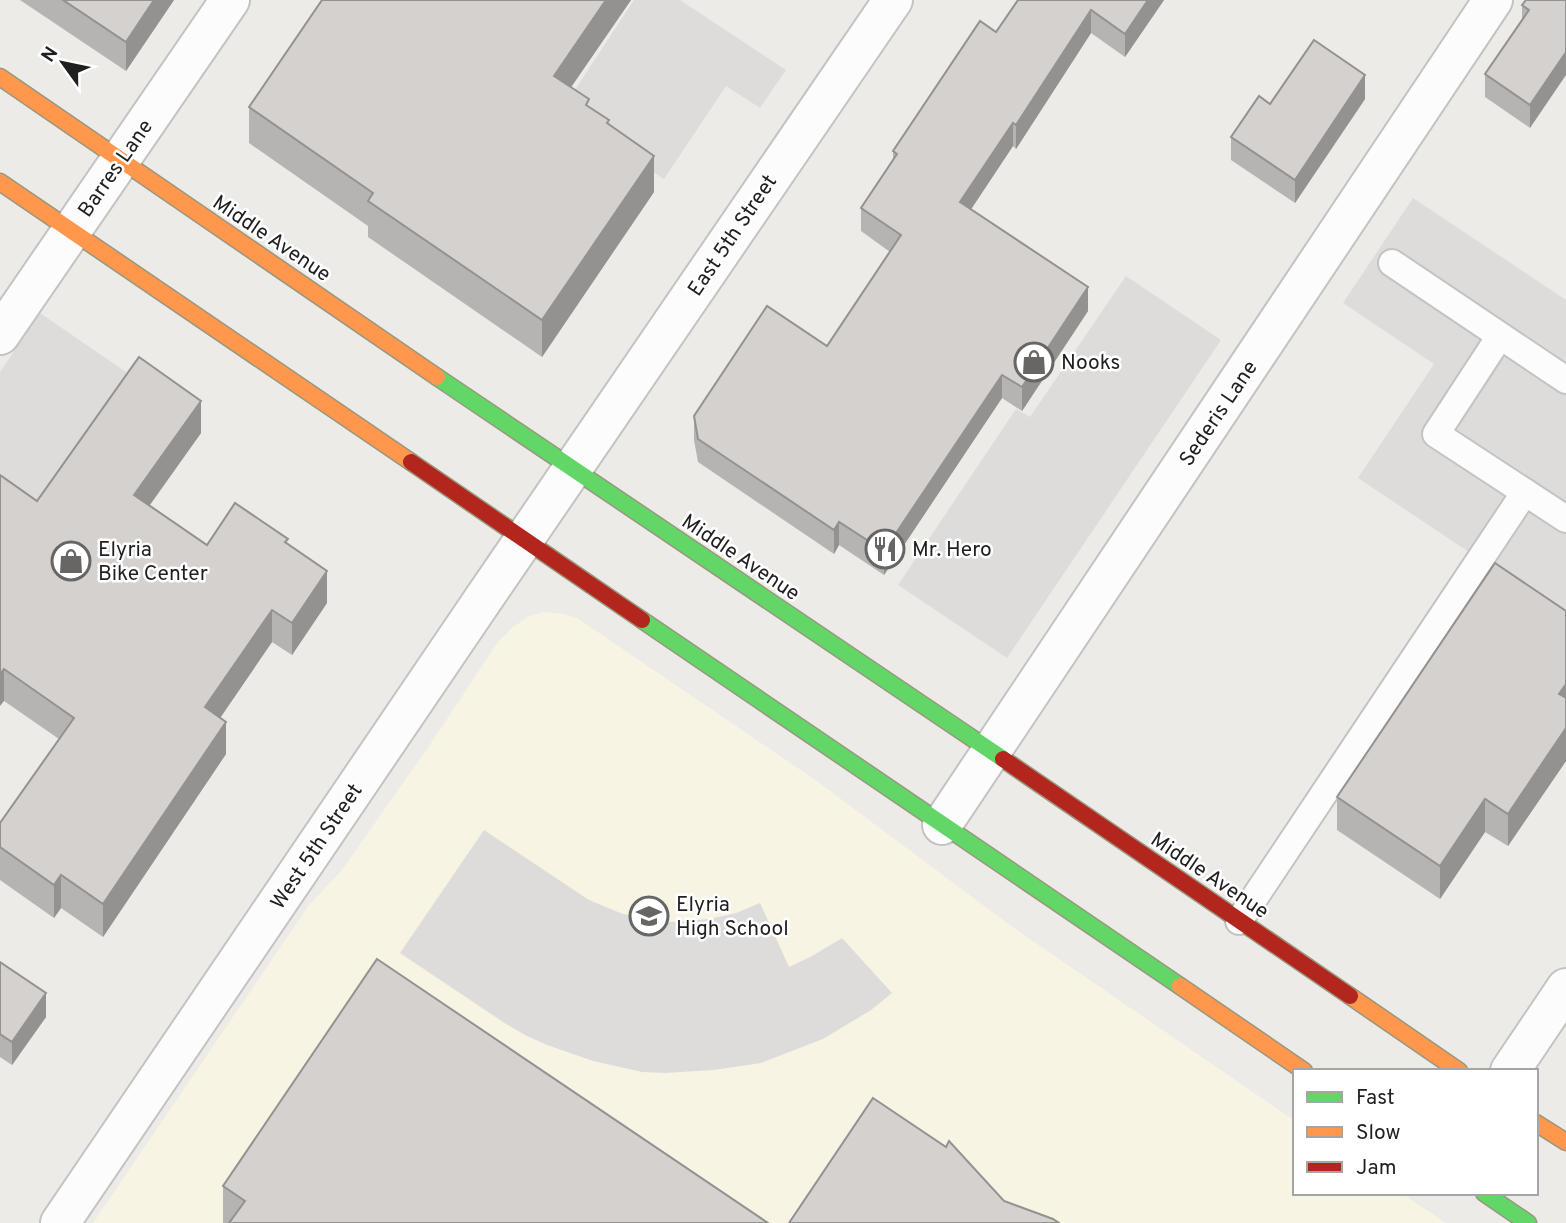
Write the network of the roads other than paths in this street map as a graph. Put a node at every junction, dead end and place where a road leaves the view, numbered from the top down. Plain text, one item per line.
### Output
1 (230, 0) edge
2 (893, 0) edge
3 (1493, 0) edge
4 (0, 77) edge
5 (121, 160) junction
6 (0, 182) edge
7 (71, 231) junction
8 (1392, 263) dead end
9 (0, 335) edge
10 (1500, 336) junction
11 (1566, 380) edge
12 (572, 469) junction
13 (1525, 492) junction
14 (1566, 519) edge
15 (524, 539) junction
16 (992, 751) junction
17 (942, 825) junction
18 (1240, 921) junction
19 (1566, 988) edge
20 (1301, 1069) edge
21 (1456, 1069) edge
22 (1511, 1069) edge
23 (1538, 1124) edge
24 (1566, 1142) edge
25 (1487, 1195) edge
26 (60, 1223) edge
27 (1528, 1223) edge

1 - 5 street, Barres Lane
2 - 12 street, East 5th Street
3 - 16 street, Sederis Lane
4 - 5 main road, Middle Avenue
5 - 7 street, Barres Lane
5 - 12 main road, Middle Avenue
6 - 7 main road
7 - 9 street, Barres Lane
7 - 15 main road
8 - 10 lane
10 - 11 lane
10 - 13 lane
12 - 15 street, West 5th Street
12 - 16 main road, Middle Avenue
13 - 14 lane
13 - 18 lane
15 - 17 main road
15 - 26 street, West 5th Street
16 - 17 street, Sederis Lane
16 - 18 main road, Middle Avenue
17 - 20 main road
18 - 21 main road, Middle Avenue
19 - 22 street
23 - 24 main road
25 - 27 main road

